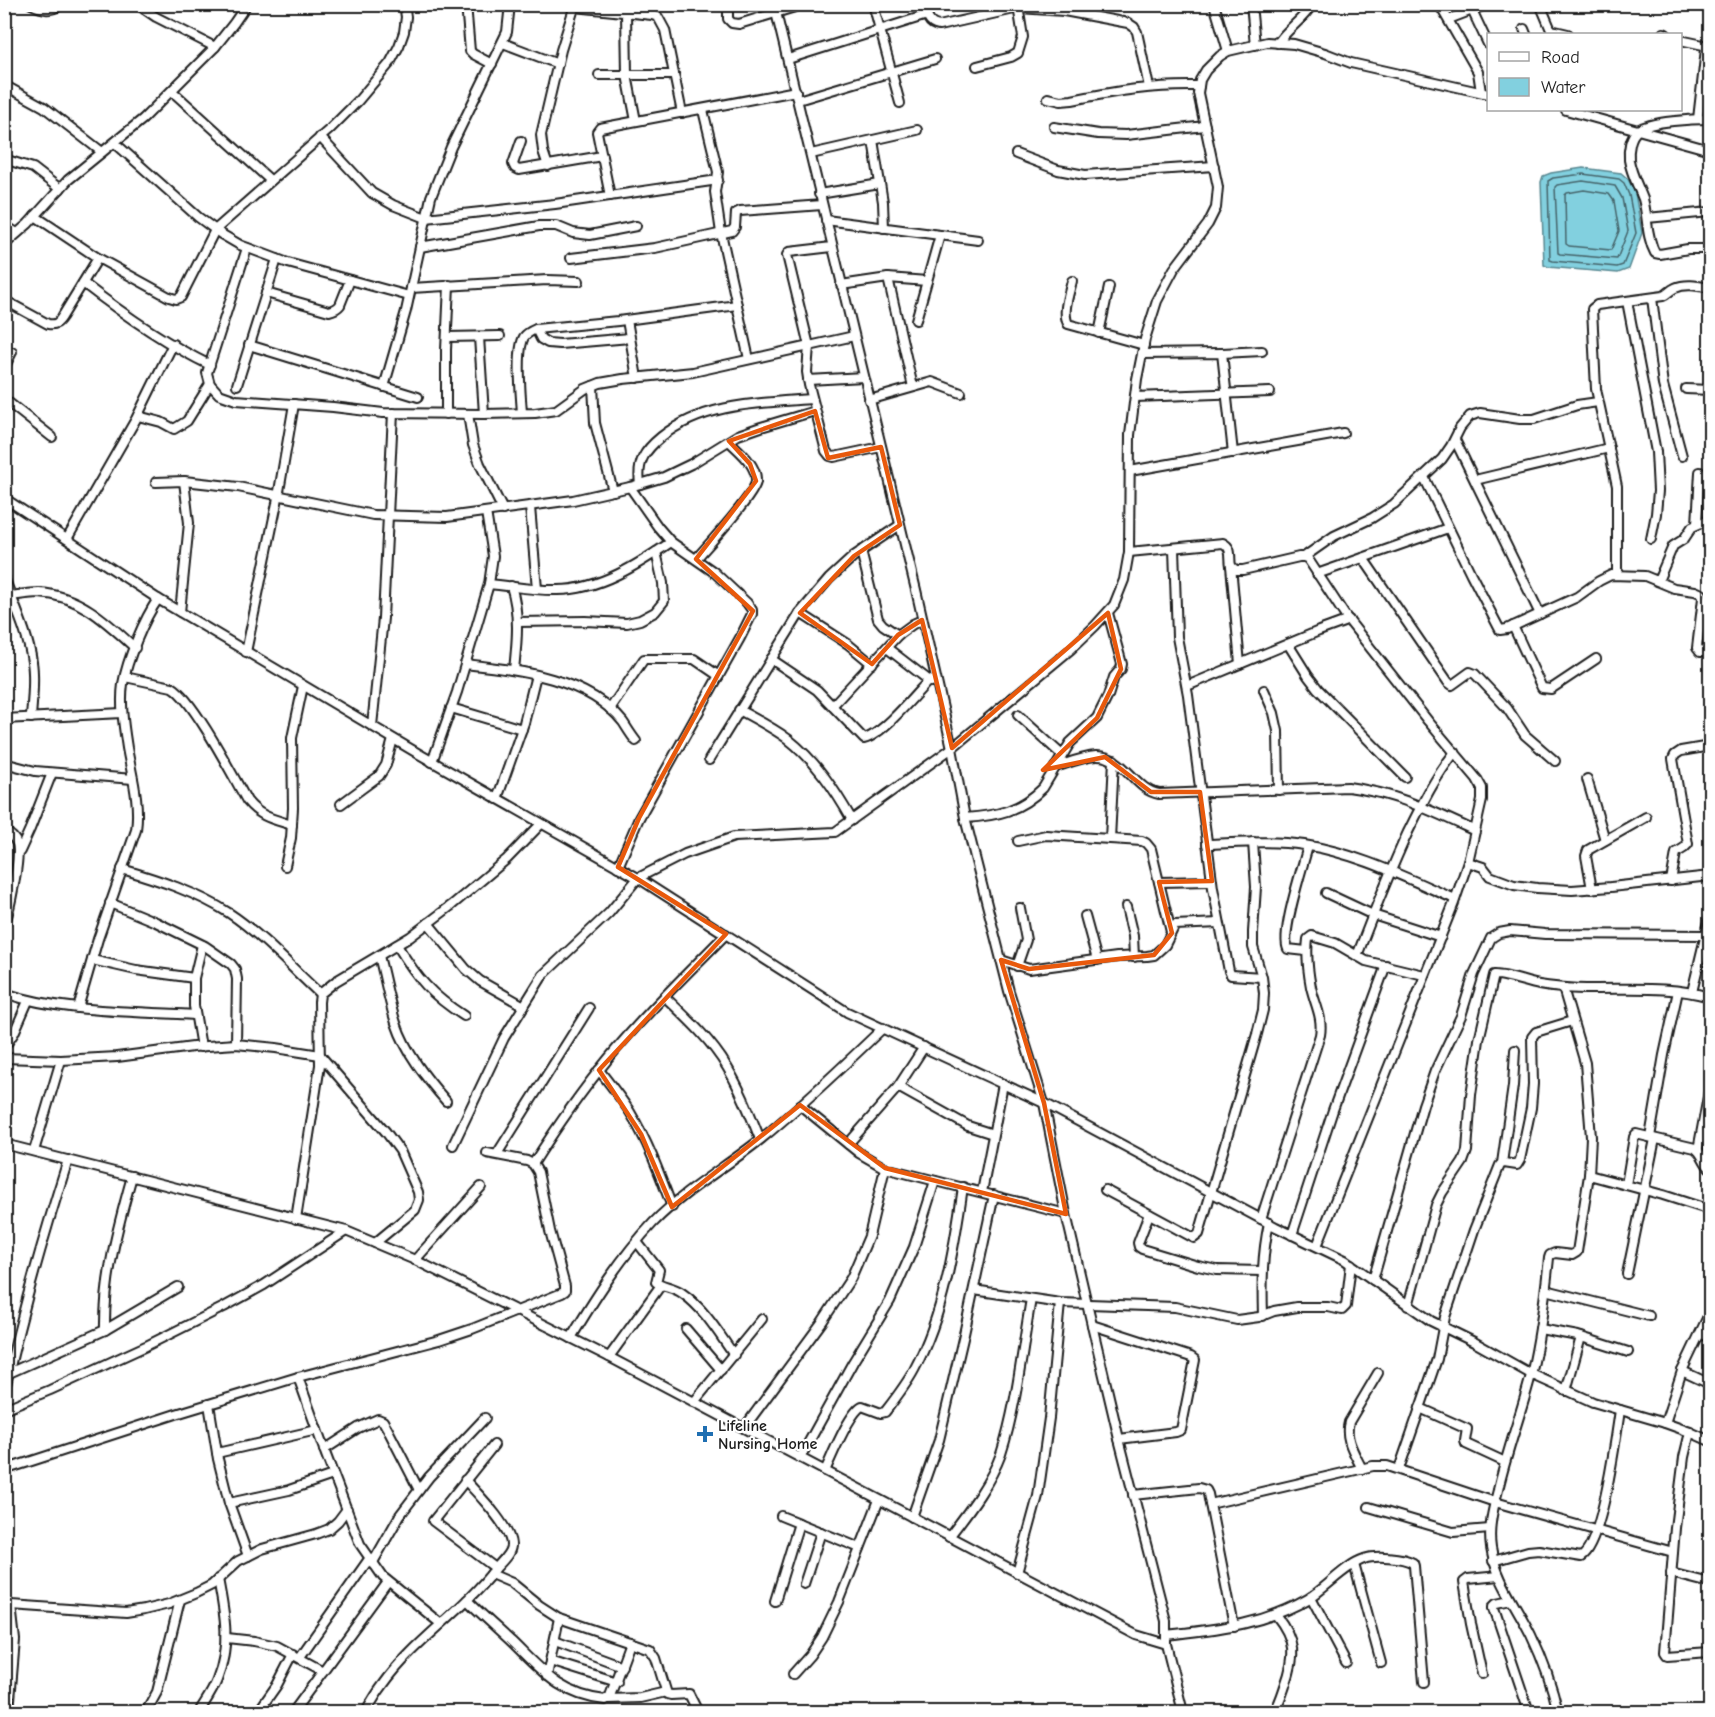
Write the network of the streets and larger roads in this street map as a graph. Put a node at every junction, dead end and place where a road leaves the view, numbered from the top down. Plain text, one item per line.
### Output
1 (8, 4) edge
2 (31, 4) edge
3 (62, 4) edge
4 (137, 4) edge
5 (247, 4) edge
6 (404, 4) edge
7 (466, 4) edge
8 (510, 4) edge
9 (728, 4) edge
10 (805, 4) edge
11 (873, 4) edge
12 (926, 4) edge
13 (1214, 4) edge
14 (1251, 4) edge
15 (1312, 4) edge
16 (1439, 4) edge
17 (1488, 4) edge
18 (1539, 4) edge
19 (575, 6) edge
20 (1018, 6) edge
21 (775, 9) edge
22 (1472, 10) junction
23 (626, 12) junction
24 (927, 15) junction
25 (4, 16) edge
26 (1449, 20) junction
27 (880, 31) junction
28 (1564, 33) edge
29 (1682, 40) edge
30 (1487, 42) edge
31 (502, 43) junction
32 (1278, 43) junction
33 (1255, 45) junction
34 (1709, 45) edge
35 (215, 47) junction
36 (1228, 51) junction
37 (935, 58) dead end
38 (788, 59) junction
39 (492, 64) junction
40 (558, 64) junction
41 (977, 66) dead end
42 (891, 72) junction
43 (599, 75) dead end
44 (627, 75) junction
45 (674, 75) junction
46 (4, 85) edge
47 (1199, 86) junction
48 (1149, 87) junction
49 (171, 91) junction
50 (1484, 93) edge
51 (1701, 94) junction
52 (1710, 94) edge
53 (797, 96) junction
54 (1048, 98) dead end
55 (900, 103) dead end
56 (703, 110) junction
57 (1570, 111) edge
58 (682, 113) junction
59 (1698, 119) junction
60 (1710, 119) edge
61 (636, 121) junction
62 (1205, 126) junction
63 (1054, 127) dead end
64 (917, 130) dead end
65 (1637, 130) junction
66 (320, 137) junction
67 (873, 140) junction
68 (521, 141) dead end
69 (115, 143) junction
70 (1710, 150) edge
71 (102, 152) junction
72 (811, 154) junction
73 (1016, 154) dead end
74 (602, 156) junction
75 (4, 159) edge
76 (548, 166) junction
77 (1214, 166) junction
78 (270, 180) junction
79 (718, 180) junction
80 (880, 184) junction
81 (60, 189) junction
82 (819, 194) junction
83 (610, 196) junction
84 (822, 204) junction
85 (1710, 212) edge
86 (35, 216) junction
87 (426, 218) junction
88 (1647, 218) junction
89 (826, 220) junction
90 (4, 225) edge
91 (636, 226) dead end
92 (884, 228) junction
93 (215, 230) junction
94 (722, 233) junction
95 (17, 234) junction
96 (940, 235) junction
97 (978, 240) dead end
98 (4, 245) edge
99 (420, 247) junction
100 (832, 247) junction
101 (247, 248) junction
102 (1710, 249) edge
103 (98, 258) junction
104 (571, 258) dead end
105 (277, 260) junction
106 (888, 278) junction
107 (350, 280) junction
108 (927, 280) junction
109 (579, 281) dead end
110 (1072, 281) dead end
111 (83, 283) junction
112 (449, 285) junction
113 (841, 285) junction
114 (1109, 288) dead end
115 (1710, 288) edge
116 (410, 292) junction
117 (266, 293) junction
118 (1652, 298) junction
119 (4, 300) edge
120 (1627, 301) junction
121 (737, 305) junction
122 (627, 320) junction
123 (916, 320) dead end
124 (536, 329) junction
125 (1098, 333) junction
126 (500, 336) dead end
127 (854, 336) junction
128 (447, 337) junction
129 (479, 337) junction
130 (630, 338) junction
131 (173, 345) junction
132 (249, 345) junction
133 (1144, 345) junction
134 (809, 346) junction
135 (1262, 351) dead end
136 (12, 352) dead end
137 (1222, 353) junction
138 (1142, 354) junction
139 (749, 359) junction
140 (210, 365) junction
141 (4, 368) edge
142 (864, 377) junction
143 (637, 378) junction
144 (808, 380) junction
145 (210, 384) junction
146 (237, 385) dead end
147 (593, 386) junction
148 (384, 387) junction
149 (913, 387) junction
150 (1686, 389) dead end
151 (1710, 390) edge
152 (1270, 392) dead end
153 (961, 393) dead end
154 (1226, 394) junction
155 (418, 397) dead end
156 (1135, 397) junction
157 (4, 399) edge
158 (812, 399) junction
159 (869, 400) junction
160 (1598, 402) junction
161 (294, 404) junction
162 (815, 411) junction
163 (393, 413) junction
164 (522, 413) junction
165 (446, 414) junction
166 (468, 414) junction
167 (484, 414) junction
168 (138, 416) junction
169 (1343, 433) dead end
170 (52, 437) dead end
171 (1455, 440) junction
172 (729, 441) junction
173 (881, 447) junction
174 (1609, 448) junction
175 (1233, 453) junction
176 (1682, 456) dead end
177 (1130, 471) junction
178 (1700, 472) dead end
179 (1424, 477) junction
180 (1474, 480) junction
181 (184, 481) junction
182 (156, 482) dead end
183 (640, 484) junction
184 (630, 488) junction
185 (613, 491) junction
186 (278, 496) junction
187 (4, 498) edge
188 (530, 507) junction
189 (503, 510) junction
190 (486, 512) junction
191 (387, 515) junction
192 (1710, 519) edge
193 (1697, 524) junction
194 (900, 525) junction
195 (1448, 528) junction
196 (67, 539) junction
197 (1651, 539) dead end
198 (671, 542) junction
199 (1174, 548) junction
200 (861, 551) junction
201 (656, 552) junction
202 (1129, 552) junction
203 (1304, 557) junction
204 (1363, 558) junction
205 (696, 559) junction
206 (1231, 566) junction
207 (1317, 574) junction
208 (1617, 574) junction
209 (4, 577) edge
210 (1658, 581) junction
211 (489, 584) junction
212 (511, 586) junction
213 (537, 589) junction
214 (10, 596) junction
215 (158, 599) junction
216 (180, 612) junction
217 (1108, 612) junction
218 (800, 613) junction
219 (1540, 614) junction
220 (922, 620) junction
221 (1349, 620) junction
222 (517, 622) junction
223 (1513, 626) junction
224 (898, 635) junction
225 (1288, 644) junction
226 (135, 648) junction
227 (887, 648) junction
228 (246, 652) junction
229 (1710, 652) edge
230 (771, 658) junction
231 (1596, 660) dead end
232 (465, 664) junction
233 (872, 664) junction
234 (1240, 664) junction
235 (514, 670) junction
236 (536, 675) junction
237 (719, 676) junction
238 (125, 677) junction
239 (930, 681) junction
240 (303, 686) junction
241 (937, 686) junction
242 (1187, 686) junction
243 (1264, 690) dead end
244 (833, 705) junction
245 (451, 708) junction
246 (610, 709) junction
247 (739, 710) junction
248 (122, 713) junction
249 (1018, 715) dead end
250 (31, 718) junction
251 (4, 719) edge
252 (372, 726) junction
253 (522, 729) junction
254 (393, 739) junction
255 (636, 741) dead end
256 (1710, 746) edge
257 (952, 748) junction
258 (1455, 752) junction
259 (1062, 755) junction
260 (709, 760) dead end
261 (1114, 760) junction
262 (1555, 761) dead end
263 (432, 762) junction
264 (4, 763) edge
265 (1056, 767) junction
266 (52, 773) junction
267 (1405, 777) dead end
268 (134, 779) junction
269 (1587, 779) dead end
270 (1279, 790) junction
271 (1200, 792) junction
272 (497, 799) junction
273 (341, 804) dead end
274 (1421, 806) junction
275 (1646, 817) dead end
276 (965, 818) junction
277 (852, 820) junction
278 (541, 824) junction
279 (291, 825) junction
280 (4, 831) edge
281 (1475, 831) junction
282 (1110, 839) junction
283 (1605, 840) junction
284 (1018, 841) dead end
285 (1253, 842) junction
286 (1207, 844) junction
287 (1308, 846) junction
288 (18, 855) junction
289 (1468, 862) junction
290 (285, 866) dead end
291 (618, 867) junction
292 (122, 868) junction
293 (1390, 871) junction
294 (1710, 876) edge
295 (638, 878) junction
296 (1212, 881) junction
297 (1671, 881) junction
298 (1159, 882) junction
299 (1592, 889) junction
300 (1326, 893) dead end
301 (1455, 899) junction
302 (110, 903) junction
303 (1126, 907) dead end
304 (1020, 908) dead end
305 (1373, 915) junction
306 (1085, 916) dead end
307 (1710, 917) edge
308 (428, 923) junction
309 (1219, 923) junction
310 (4, 927) edge
311 (1708, 932) edge
312 (1172, 933) junction
313 (726, 934) junction
314 (1441, 937) junction
315 (202, 945) junction
316 (397, 945) junction
317 (1306, 951) junction
318 (379, 956) junction
319 (1357, 956) junction
320 (1134, 957) junction
321 (92, 960) junction
322 (1001, 960) junction
323 (1096, 960) junction
324 (1017, 966) junction
325 (1386, 966) junction
326 (1424, 975) junction
327 (1262, 977) junction
328 (194, 978) junction
329 (1563, 988) junction
330 (1678, 991) junction
331 (1692, 992) junction
332 (4, 993) edge
333 (320, 994) junction
334 (665, 997) junction
335 (1710, 997) edge
336 (28, 1000) junction
337 (524, 1006) junction
338 (78, 1008) junction
339 (589, 1008) dead end
340 (195, 1015) junction
341 (464, 1016) dead end
342 (1572, 1021) junction
343 (883, 1028) junction
344 (236, 1044) junction
345 (4, 1047) edge
346 (201, 1047) junction
347 (924, 1047) junction
348 (1515, 1050) dead end
349 (320, 1055) junction
350 (4, 1058) edge
351 (61, 1060) junction
352 (599, 1070) junction
353 (1003, 1084) junction
354 (898, 1086) junction
355 (1710, 1086) edge
356 (446, 1101) dead end
357 (1044, 1103) junction
358 (800, 1105) junction
359 (993, 1134) junction
360 (1652, 1138) junction
361 (760, 1139) junction
362 (4, 1144) edge
363 (848, 1144) junction
364 (453, 1145) dead end
365 (1698, 1150) junction
366 (34, 1151) junction
367 (487, 1153) dead end
368 (497, 1154) junction
369 (68, 1160) junction
370 (1502, 1163) junction
371 (533, 1164) junction
372 (885, 1168) junction
373 (1710, 1168) edge
374 (1589, 1175) junction
375 (132, 1176) junction
376 (935, 1181) junction
377 (1626, 1185) junction
378 (481, 1187) dead end
379 (963, 1187) junction
380 (1105, 1190) dead end
381 (1646, 1190) junction
382 (1212, 1191) junction
383 (982, 1192) junction
384 (994, 1195) junction
385 (672, 1207) junction
386 (1710, 1210) edge
387 (1066, 1214) junction
388 (1149, 1214) junction
389 (296, 1219) junction
390 (1261, 1219) junction
391 (1269, 1223) junction
392 (346, 1231) junction
393 (1292, 1235) junction
394 (637, 1242) junction
395 (375, 1243) junction
396 (1317, 1246) junction
397 (415, 1260) junction
398 (1351, 1264) junction
399 (1262, 1271) junction
400 (1627, 1274) dead end
401 (1373, 1280) junction
402 (661, 1285) junction
403 (178, 1287) dead end
404 (974, 1290) junction
405 (1546, 1290) junction
406 (1031, 1299) junction
407 (1060, 1303) junction
408 (1087, 1305) junction
409 (1408, 1305) junction
410 (517, 1311) junction
411 (1710, 1312) edge
412 (1263, 1316) junction
413 (1649, 1316) dead end
414 (762, 1319) dead end
415 (1092, 1325) junction
416 (1442, 1327) junction
417 (105, 1329) junction
418 (686, 1329) dead end
419 (1540, 1329) junction
420 (1700, 1334) junction
421 (1581, 1337) junction
422 (1710, 1337) edge
423 (571, 1338) junction
424 (1628, 1352) dead end
425 (734, 1355) junction
426 (609, 1357) junction
427 (721, 1370) junction
428 (1682, 1371) junction
429 (9, 1373) junction
430 (1378, 1373) dead end
431 (1531, 1374) junction
432 (298, 1377) junction
433 (1710, 1384) edge
434 (1566, 1391) junction
435 (4, 1394) edge
436 (694, 1402) junction
437 (209, 1404) junction
438 (1420, 1408) junction
439 (4, 1409) edge
440 (1620, 1410) junction
441 (485, 1418) dead end
442 (1665, 1423) junction
443 (744, 1428) junction
444 (317, 1430) junction
445 (1690, 1432) junction
446 (1119, 1439) junction
447 (1710, 1441) edge
448 (494, 1445) dead end
449 (324, 1450) junction
450 (218, 1453) junction
451 (800, 1458) junction
452 (1504, 1462) junction
453 (1362, 1469) junction
454 (1399, 1469) junction
455 (4, 1470) edge
456 (825, 1471) junction
457 (333, 1475) junction
458 (465, 1480) junction
459 (419, 1490) junction
460 (1133, 1495) junction
461 (879, 1500) junction
462 (1495, 1502) junction
463 (229, 1503) junction
464 (1210, 1504) junction
465 (1369, 1507) dead end
466 (347, 1509) junction
467 (781, 1516) dead end
468 (912, 1517) junction
469 (799, 1523) junction
470 (1490, 1529) junction
471 (1596, 1530) junction
472 (821, 1532) junction
473 (950, 1537) junction
474 (860, 1548) junction
475 (1673, 1552) junction
476 (248, 1556) junction
477 (371, 1561) junction
478 (1493, 1561) junction
479 (1353, 1564) junction
480 (493, 1572) junction
481 (1017, 1573) junction
482 (1671, 1573) junction
483 (1499, 1576) junction
484 (218, 1579) junction
485 (388, 1582) junction
486 (1710, 1582) edge
487 (804, 1584) dead end
488 (1311, 1597) junction
489 (180, 1600) junction
490 (467, 1600) junction
491 (1512, 1600) junction
492 (774, 1601) dead end
493 (8, 1604) edge
494 (1276, 1615) junction
495 (560, 1618) junction
496 (441, 1624) junction
497 (1234, 1626) junction
498 (227, 1638) junction
499 (1166, 1639) junction
500 (555, 1641) junction
501 (630, 1642) junction
502 (1710, 1652) edge
503 (297, 1655) junction
504 (550, 1661) junction
505 (1346, 1663) dead end
506 (1381, 1663) dead end
507 (622, 1666) junction
508 (323, 1671) junction
509 (793, 1674) dead end
510 (1482, 1674) dead end
511 (547, 1676) junction
512 (617, 1682) junction
513 (1424, 1682) dead end
514 (666, 1692) junction
515 (608, 1699) junction
516 (9, 1713) edge
517 (146, 1713) edge
518 (199, 1713) edge
519 (258, 1713) edge
520 (293, 1713) edge
521 (366, 1713) edge
522 (698, 1713) edge
523 (1183, 1713) edge
524 (1274, 1713) edge
525 (1529, 1713) edge
526 (1558, 1713) edge

1 - 25 street
2 - 3 street
4 - 35 street
5 - 35 street
6 - 66 street
7 - 39 street
8 - 31 street
9 - 21 street
10 - 21 street
11 - 27 street
12 - 24 street
13 - 36 street
14 - 33 street
15 - 32 street
16 - 26 street
17 - 22 street
18 - 28 street
19 - 23 street
19 - 40 street
20 - 24 street
20 - 41 street
20 - 48 street
21 - 38 street
22 - 26 street
22 - 30 street
23 - 44 street
23 - 45 street
24 - 27 street
26 - 50 street
27 - 38 street
27 - 42 street
29 - 34 street
31 - 39 street
31 - 40 street
32 - 33 street
32 - 50 street
33 - 36 street
34 - 51 street
35 - 49 street
36 - 47 street
37 - 42 street
38 - 53 street
39 - 87 street
40 - 76 street
42 - 53 street
42 - 55 street
43 - 44 street
44 - 45 street
44 - 61 street
45 - 58 street
46 - 71 street
47 - 48 street
47 - 62 street
48 - 54 street
49 - 69 street
49 - 78 street
51 - 52 street
51 - 59 street
53 - 56 street
53 - 72 street
56 - 58 street
56 - 79 street
57 - 65 street
58 - 61 street
59 - 60 street
59 - 65 street
61 - 74 street
62 - 63 street
62 - 77 street
64 - 67 street
65 - 70 street
65 - 88 street
66 - 78 street
66 - 87 street
67 - 72 street
67 - 80 street
68 - 76 street
69 - 71 street
69 - 93 street
71 - 81 street
72 - 82 street
73 - 77 street
74 - 76 street
74 - 83 street
75 - 81 street
77 - 133 street
78 - 93 street
79 - 83 street
79 - 94 street
80 - 82 street
80 - 92 street
81 - 86 street
82 - 84 street
83 - 87 street
84 - 89 street
84 - 94 street
85 - 88 street
86 - 95 street
86 - 103 street
87 - 99 street
88 - 102 street
89 - 92 street
89 - 100 street
90 - 95 street
91 - 99 street
92 - 96 street
93 - 101 street
93 - 103 street
94 - 104 street
94 - 121 street
95 - 98 street
96 - 97 street
96 - 108 street
99 - 116 street
100 - 113 street
100 - 134 street
101 - 105 street
101 - 140 street
103 - 111 street
105 - 107 street
105 - 117 street
106 - 108 street
106 - 113 street
106 - 149 street
107 - 116 street
107 - 117 street
108 - 123 street
109 - 112 street
110 - 125 street
111 - 119 street
111 - 131 street
112 - 116 street
112 - 128 street
113 - 127 street
114 - 125 street
115 - 118 street
116 - 148 street
117 - 132 street
118 - 120 street
118 - 176 street
120 - 160 street
120 - 197 street
121 - 122 street
121 - 139 street
122 - 124 street
122 - 130 street
124 - 130 street
124 - 164 street
125 - 133 street
126 - 129 street
127 - 134 street
127 - 142 street
128 - 129 street
128 - 165 street
129 - 167 street
130 - 143 street
131 - 140 street
131 - 168 street
132 - 146 street
132 - 148 street
133 - 138 street
134 - 139 street
134 - 144 street
135 - 137 street
136 - 141 street
137 - 138 street
137 - 154 street
138 - 156 street
139 - 143 street
140 - 145 street
142 - 144 street
142 - 159 street
143 - 147 street
144 - 158 street
145 - 161 street
145 - 168 street
147 - 164 street
147 - 185 street
148 - 155 street
149 - 153 street
149 - 159 street
150 - 151 street
152 - 154 street
154 - 156 street
154 - 175 street
156 - 177 street
157 - 170 street
158 - 162 street
158 - 183 street
159 - 173 street
160 - 171 street
160 - 174 street
161 - 163 street
161 - 186 street
162 - 172 street
162 - 173 street
163 - 165 street
163 - 191 street
164 - 167 street
165 - 166 street
166 - 167 street
166 - 189 street
168 - 196 street
169 - 175 street
171 - 179 street
171 - 180 street
172 - 183 street
172 - 205 street
173 - 194 street
174 - 180 street
174 - 208 street
175 - 177 street
177 - 202 street
178 - 193 street
179 - 195 street
179 - 203 street
180 - 219 street
181 - 182 street
181 - 186 street
181 - 216 street
183 - 184 street
184 - 185 street
184 - 198 street
185 - 188 street
186 - 191 street
186 - 228 street
187 - 196 street
188 - 189 street
188 - 213 street
189 - 190 street
190 - 191 street
190 - 211 street
191 - 252 street
192 - 193 street
193 - 210 street
194 - 200 street
194 - 220 street
195 - 204 street
195 - 223 street
196 - 215 street
198 - 201 street
198 - 205 street
199 - 202 street
199 - 206 street
199 - 242 street
200 - 218 street
200 - 224 street
201 - 213 street
201 - 222 street
202 - 217 street
203 - 206 street
203 - 207 street
204 - 207 street
204 - 262 street
205 - 237 street
206 - 234 street
207 - 221 street
208 - 210 street
208 - 219 street
209 - 214 street
210 - 229 street
211 - 212 street
211 - 232 street
212 - 213 street
212 - 222 street
214 - 226 street
214 - 250 street
215 - 216 street
215 - 226 street
216 - 228 street
217 - 257 street
217 - 259 street
218 - 230 street
218 - 233 street
219 - 223 street
220 - 224 street
220 - 241 street
221 - 225 street
221 - 258 street
222 - 235 street
223 - 231 street
224 - 227 street
225 - 234 street
225 - 267 street
226 - 238 street
227 - 233 street
227 - 239 street
228 - 240 street
230 - 244 street
230 - 247 street
232 - 235 street
232 - 245 street
233 - 244 street
234 - 242 street
235 - 236 street
236 - 246 street
236 - 253 street
237 - 246 street
237 - 291 street
238 - 248 street
238 - 279 street
239 - 241 street
239 - 244 street
240 - 252 street
240 - 279 street
241 - 257 street
242 - 271 street
243 - 270 street
245 - 253 street
245 - 263 street
246 - 255 street
247 - 260 street
247 - 277 street
248 - 250 street
248 - 268 street
249 - 259 street
250 - 251 street
252 - 254 street
253 - 272 street
254 - 263 street
254 - 273 street
256 - 297 street
257 - 276 street
257 - 277 street
258 - 274 street
258 - 281 street
259 - 265 street
261 - 265 street
261 - 271 street
261 - 282 street
263 - 272 street
264 - 266 street
265 - 276 street
266 - 268 street
266 - 288 street
268 - 292 street
269 - 283 street
270 - 271 street
270 - 274 street
271 - 286 street
272 - 278 street
274 - 281 street
274 - 293 street
275 - 283 street
276 - 322 street
277 - 295 street
278 - 291 street
278 - 308 street
279 - 290 street
280 - 288 street
281 - 289 street
282 - 284 street
282 - 298 street
283 - 299 street
285 - 286 street
285 - 287 street
285 - 327 street
286 - 296 street
287 - 293 street
287 - 317 street
288 - 310 street
289 - 299 street
289 - 301 street
291 - 295 street
292 - 302 street
292 - 333 street
293 - 301 street
293 - 305 street
294 - 297 street
295 - 313 street
295 - 337 street
296 - 298 street
296 - 309 street
297 - 299 street
298 - 312 street
300 - 305 street
301 - 314 street
302 - 315 street
302 - 321 street
303 - 320 street
304 - 324 street
305 - 314 street
305 - 319 street
306 - 323 street
307 - 311 street
308 - 316 street
308 - 337 street
309 - 312 street
309 - 327 street
311 - 331 street
311 - 401 street
312 - 320 street
313 - 334 street
313 - 343 street
314 - 326 street
315 - 328 street
315 - 344 street
316 - 318 street
316 - 341 street
317 - 319 street
317 - 390 street
318 - 333 street
318 - 356 street
319 - 325 street
320 - 323 street
321 - 328 street
321 - 338 street
322 - 324 street
322 - 357 street
323 - 324 street
325 - 326 street
325 - 393 street
326 - 396 street
327 - 382 street
328 - 340 street
329 - 330 street
329 - 342 street
329 - 409 street
330 - 331 street
330 - 360 street
331 - 335 street
332 - 336 street
333 - 349 street
334 - 352 street
334 - 361 street
336 - 338 street
336 - 345 street
337 - 364 street
338 - 340 street
339 - 368 street
340 - 346 street
342 - 370 street
342 - 374 street
343 - 347 street
343 - 358 street
344 - 346 street
344 - 349 street
346 - 351 street
347 - 353 street
347 - 354 street
348 - 370 street
349 - 389 street
349 - 395 street
350 - 351 street
351 - 366 street
352 - 371 street
352 - 385 street
353 - 357 street
353 - 359 street
354 - 359 street
354 - 363 street
355 - 365 street
357 - 382 street
357 - 387 street
358 - 361 street
358 - 363 street
359 - 383 street
360 - 365 street
360 - 377 street
360 - 381 street
361 - 385 street
362 - 366 street
363 - 372 street
365 - 373 street
366 - 369 street
367 - 368 street
368 - 371 street
369 - 375 street
369 - 429 street
370 - 416 street
371 - 410 street
372 - 376 street
372 - 443 street
374 - 377 street
374 - 405 street
375 - 389 street
375 - 417 street
376 - 379 street
376 - 451 street
377 - 381 street
378 - 397 street
379 - 383 street
379 - 456 street
380 - 388 street
381 - 386 street
381 - 400 street
382 - 388 street
382 - 390 street
383 - 384 street
384 - 387 street
384 - 404 street
385 - 394 street
387 - 408 street
388 - 399 street
389 - 392 street
390 - 391 street
391 - 393 street
391 - 399 street
392 - 395 street
392 - 439 street
393 - 396 street
394 - 402 street
394 - 423 street
395 - 397 street
396 - 398 street
397 - 410 street
398 - 401 street
398 - 412 street
399 - 412 street
401 - 409 street
402 - 425 street
402 - 426 street
403 - 417 street
404 - 406 street
404 - 468 street
405 - 413 street
405 - 419 street
406 - 407 street
406 - 473 street
407 - 408 street
407 - 481 street
408 - 412 street
408 - 415 street
409 - 416 street
410 - 423 street
410 - 432 street
411 - 420 street
414 - 425 street
415 - 446 street
415 - 446 street
416 - 431 street
416 - 438 street
417 - 429 street
418 - 427 street
419 - 421 street
419 - 431 street
420 - 422 street
420 - 428 street
421 - 424 street
421 - 434 street
423 - 426 street
425 - 427 street
426 - 436 street
427 - 436 street
428 - 433 street
428 - 442 street
429 - 435 street
430 - 453 street
431 - 434 street
431 - 452 street
432 - 437 street
432 - 444 street
434 - 440 street
436 - 443 street
437 - 450 street
437 - 455 street
438 - 452 street
438 - 454 street
440 - 442 street
440 - 471 street
441 - 459 street
442 - 445 street
443 - 451 street
444 - 449 street
444 - 450 street
445 - 447 street
445 - 475 street
446 - 460 street
448 - 458 street
449 - 457 street
449 - 459 street
450 - 463 street
451 - 456 street
452 - 462 street
453 - 454 street
453 - 464 street
454 - 462 street
456 - 461 street
457 - 463 street
457 - 466 street
458 - 480 street
458 - 480 street
459 - 477 street
460 - 464 street
460 - 499 street
461 - 468 street
461 - 474 street
462 - 470 street
462 - 471 street
463 - 476 street
464 - 497 street
465 - 470 street
466 - 476 street
466 - 477 street
467 - 469 street
468 - 473 street
469 - 472 street
469 - 492 street
470 - 478 street
471 - 475 street
471 - 478 street
472 - 474 street
472 - 487 street
473 - 481 street
474 - 509 street
475 - 482 street
476 - 484 street
477 - 485 street
477 - 503 street
478 - 483 street
479 - 488 street
479 - 506 street
479 - 513 street
480 - 490 street
480 - 495 street
481 - 499 street
482 - 486 street
482 - 502 street
483 - 491 street
483 - 510 street
484 - 489 street
484 - 498 street
485 - 496 street
485 - 508 street
488 - 494 street
488 - 505 street
489 - 493 street
489 - 517 street
490 - 496 street
490 - 511 street
491 - 525 street
491 - 526 street
493 - 516 street
494 - 497 street
494 - 524 street
495 - 500 street
495 - 501 street
496 - 521 street
497 - 499 street
498 - 503 street
498 - 518 street
499 - 523 street
500 - 504 street
500 - 507 street
501 - 507 street
501 - 514 street
503 - 508 street
503 - 519 street
504 - 511 street
504 - 512 street
507 - 512 street
508 - 520 street
511 - 515 street
512 - 515 street
514 - 515 street
514 - 522 street

